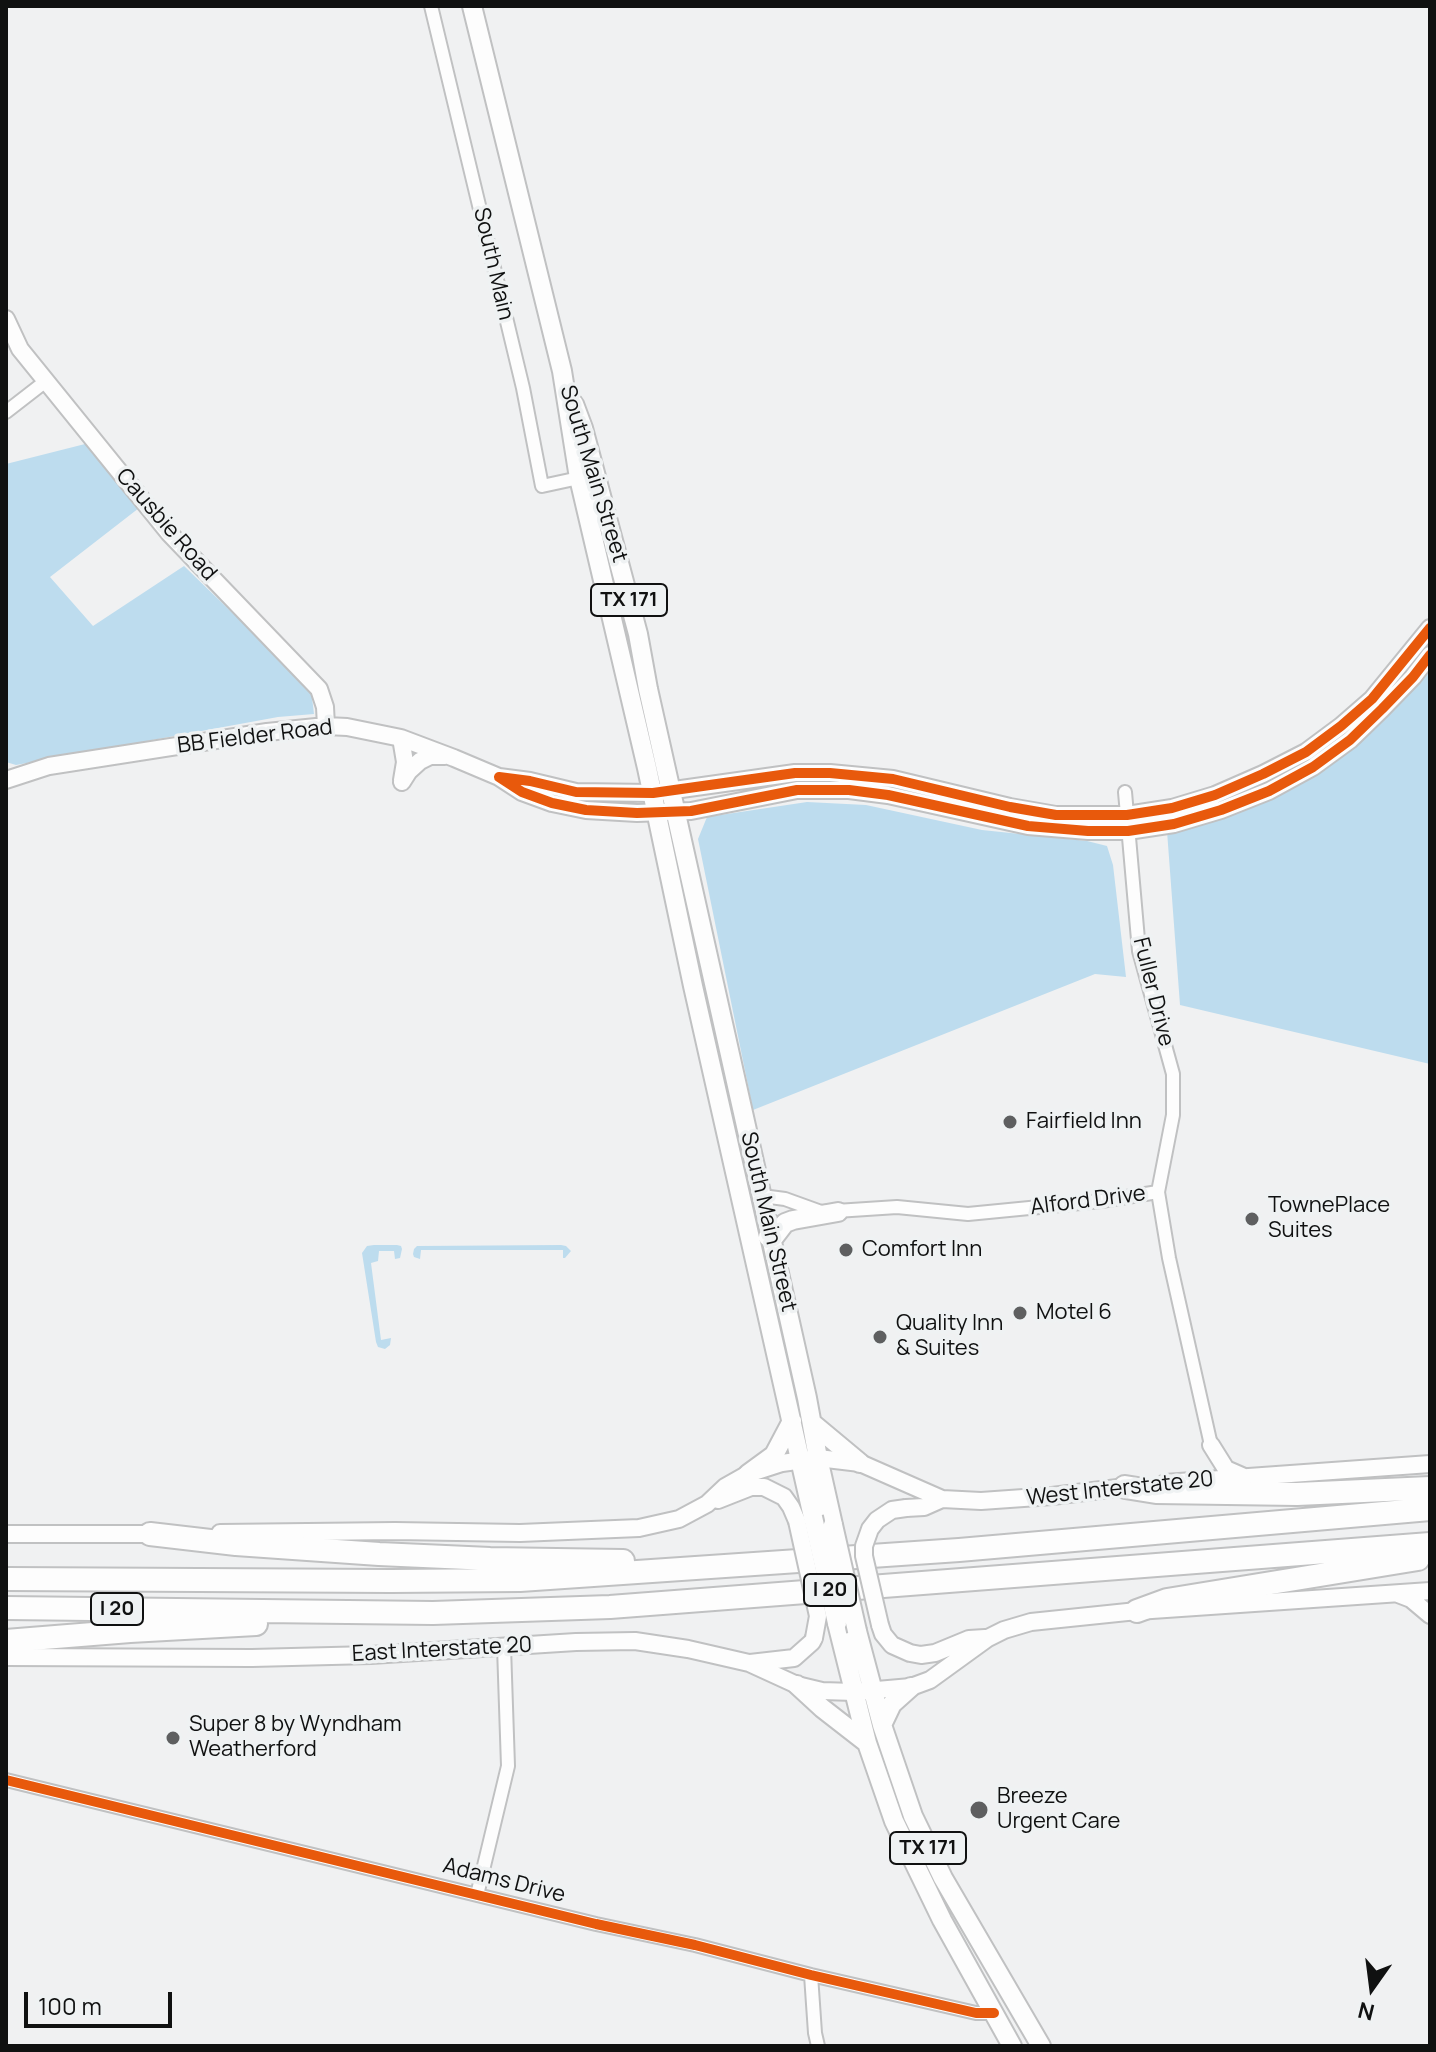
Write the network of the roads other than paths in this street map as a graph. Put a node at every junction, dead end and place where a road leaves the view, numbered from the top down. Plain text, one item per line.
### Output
1 (431, 6) edge
2 (472, 6) edge
3 (6, 319) edge
4 (562, 371) junction
5 (46, 381) junction
6 (6, 412) edge
7 (579, 478) junction
8 (1430, 628) edge
9 (1430, 655) edge
10 (326, 726) junction
11 (401, 738) junction
12 (454, 758) junction
13 (499, 777) junction
14 (6, 780) edge
15 (662, 792) junction
16 (1125, 792) dead end
17 (676, 812) junction
18 (657, 813) junction
19 (1128, 823) junction
20 (732, 1161) junction
21 (1158, 1192) junction
22 (762, 1196) junction
23 (742, 1206) junction
24 (838, 1212) junction
25 (772, 1240) junction
26 (792, 1421) junction
27 (812, 1423) junction
28 (1211, 1445) junction
29 (810, 1459) junction
30 (860, 1463) junction
31 (1430, 1464) edge
32 (748, 1474) junction
33 (1243, 1477) junction
34 (1195, 1480) junction
35 (1125, 1487) junction
36 (1430, 1488) edge
37 (942, 1499) junction
38 (707, 1504) junction
39 (1430, 1509) edge
40 (814, 1518) junction
41 (6, 1534) edge
42 (150, 1534) junction
43 (1430, 1544) edge
44 (1430, 1557) edge
45 (667, 1571) junction
46 (6, 1579) edge
47 (1430, 1591) edge
48 (1396, 1593) junction
49 (6, 1608) edge
50 (1137, 1611) junction
51 (336, 1613) junction
52 (1430, 1615) edge
53 (988, 1638) junction
54 (6, 1641) edge
55 (504, 1647) junction
56 (6, 1657) edge
57 (749, 1663) junction
58 (797, 1685) junction
59 (911, 1687) junction
60 (862, 1691) junction
61 (882, 1725) junction
62 (867, 1743) junction
63 (6, 1780) edge
64 (477, 1895) junction
65 (811, 1975) junction
66 (994, 2013) junction
67 (818, 2046) edge
68 (1012, 2046) edge
69 (1032, 2046) edge
70 (1041, 2046) edge

1 - 7 street, South Main
2 - 4 main road, South Main Street / TX 171
3 - 5 main road, Causbie Road
4 - 7 main road, South Main Street / TX 171
4 - 15 main road, South Main Street / TX 171
5 - 6 street
5 - 10 main road, Causbie Road
7 - 15 main road, South Main Street / TX 171
8 - 19 main road
9 - 19 main road
10 - 11 main road, BB Fielder Road
10 - 14 main road, BB Fielder Road
11 - 12 main road, BB Fielder Road
11 - 12 main road
12 - 13 main road, BB Fielder Road
13 - 15 main road
13 - 18 main road
15 - 17 main road, South Main Street / TX 171
15 - 18 main road, South Main Street / TX 171
15 - 19 main road
16 - 19 street, Fuller Drive
17 - 18 main road
17 - 19 main road
17 - 22 main road, South Main Street / TX 171
18 - 20 main road, South Main Street / TX 171
19 - 21 street, Fuller Drive
20 - 22 main road
20 - 23 main road, South Main Street / TX 171
21 - 24 street, Alford Drive
21 - 28 street, Alford Drive
22 - 24 street, Alford Drive
22 - 25 main road, South Main Street / TX 171
23 - 25 main road
23 - 26 main road, South Main Street / TX 171
24 - 25 main road
25 - 27 main road, South Main Street / TX 171
26 - 29 main road, South Main Street / TX 171
26 - 32 main road
27 - 29 main road, South Main Street / TX 171
27 - 30 main road
28 - 33 main road
28 - 34 main road
29 - 30 main road, West Interstate 20
29 - 32 main road
29 - 40 main road, South Main Street / TX 171
30 - 37 main road, West Interstate 20
31 - 33 main road, West Interstate 20
32 - 38 main road
33 - 34 main road, West Interstate 20
34 - 35 main road, West Interstate 20
35 - 36 highway
35 - 37 main road, West Interstate 20
37 - 53 main road, bridge
38 - 40 main road
38 - 42 main road
39 - 45 highway, I 20
40 - 57 main road, bridge
40 - 60 main road, South Main Street / TX 171, bridge
41 - 42 main road
42 - 45 highway
43 - 51 highway, I 20
44 - 50 highway
45 - 46 highway, I 20
47 - 48 main road
48 - 50 main road
48 - 52 main road
49 - 51 highway, I 20
50 - 53 main road
51 - 54 highway
53 - 59 main road
55 - 56 main road, East Interstate 20
55 - 57 main road, East Interstate 20
55 - 64 street
57 - 58 main road, East Interstate 20
58 - 60 main road, East Interstate 20
58 - 62 main road
59 - 60 main road
59 - 61 main road
60 - 61 main road, South Main Street / TX 171
60 - 62 main road, South Main Street / TX 171
61 - 70 main road, South Main Street / TX 171
62 - 66 main road, South Main Street / TX 171
63 - 64 street, Adams Drive
64 - 65 street, Adams Drive
65 - 66 street, Adams Drive
65 - 67 street
66 - 68 main road, South Main Street / TX 171
66 - 69 main road

